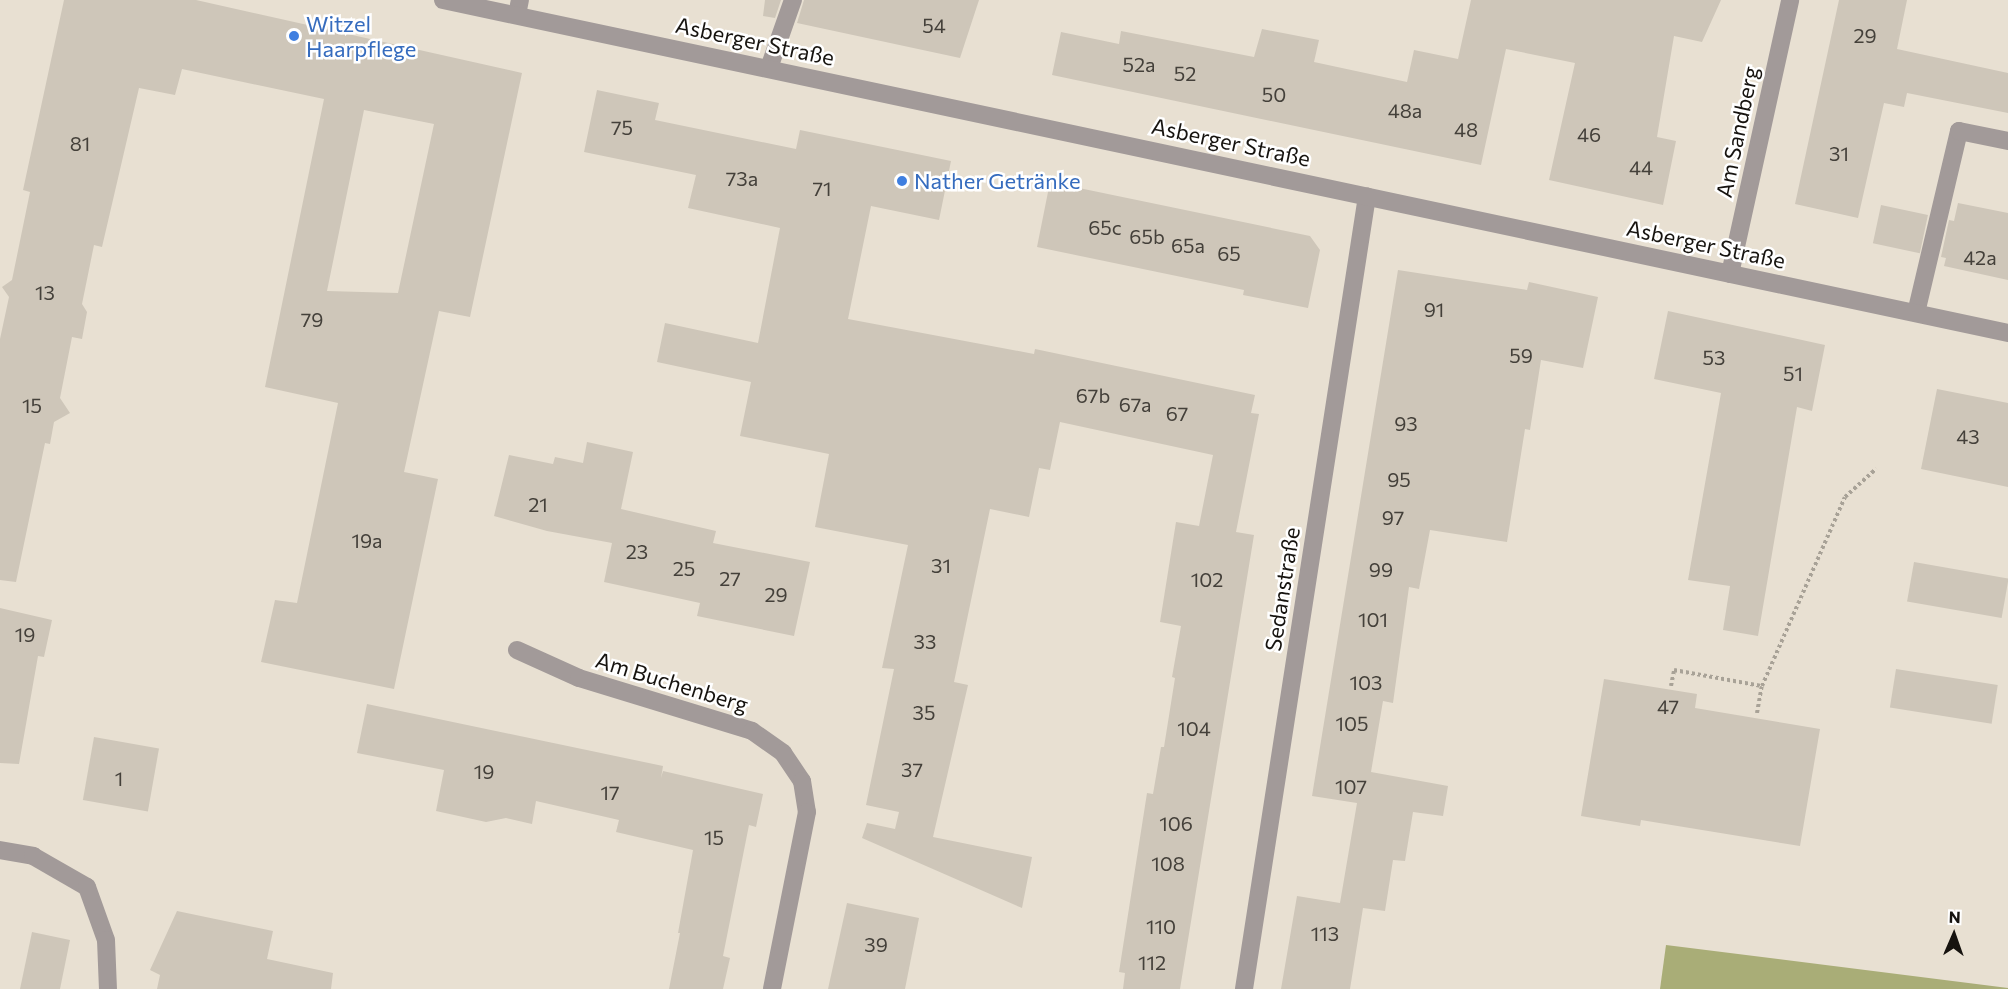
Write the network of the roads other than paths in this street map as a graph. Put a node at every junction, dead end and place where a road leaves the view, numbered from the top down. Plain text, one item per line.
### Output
1 (443, 0) edge
2 (793, 0) edge
3 (1790, 0) edge
4 (518, 8) edge
5 (769, 68) junction
6 (2008, 141) edge
7 (1367, 196) junction
8 (1730, 274) junction
9 (1916, 313) junction
10 (2008, 333) edge
11 (517, 650) dead end
12 (0, 850) edge
13 (108, 989) edge
14 (772, 989) edge
15 (1244, 989) edge

1 - 4 street, Asberger Straße
2 - 5 street
3 - 8 street, Am Sandberg
4 - 5 street, Asberger Straße
5 - 7 street, Asberger Straße
6 - 9 street
7 - 8 street, Asberger Straße
7 - 15 street, Sedanstraße
8 - 9 street, Asberger Straße
9 - 10 street, Asberger Straße
11 - 14 street, Am Buchenberg
12 - 13 street

